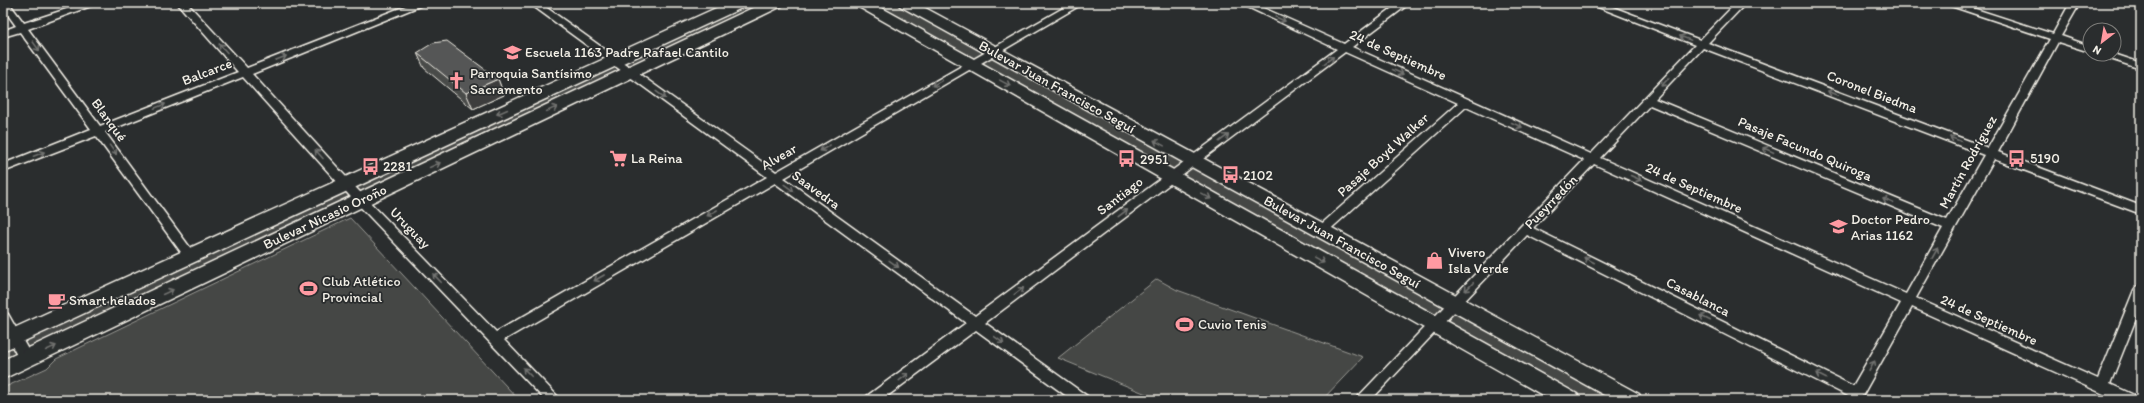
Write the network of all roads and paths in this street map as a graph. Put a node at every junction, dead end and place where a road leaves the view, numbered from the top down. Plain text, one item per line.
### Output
1 (4, 3) edge
2 (94, 3) edge
3 (182, 3) edge
4 (422, 3) edge
5 (534, 3) edge
6 (740, 3) edge
7 (776, 3) edge
8 (862, 3) edge
9 (904, 3) edge
10 (1079, 3) edge
11 (1244, 3) edge
12 (1405, 3) edge
13 (1593, 3) edge
14 (1741, 3) edge
15 (1947, 3) edge
16 (2075, 3) edge
17 (22, 28) junction
18 (3, 34) edge
19 (2056, 38) junction
20 (1702, 44) junction
21 (2082, 46) edge
22 (1345, 48) junction
23 (993, 52) junction
24 (2122, 60) edge
25 (614, 62) junction
26 (971, 64) junction
27 (2141, 66) edge
28 (245, 72) junction
29 (629, 73) junction
30 (1648, 100) junction
31 (1465, 102) junction
32 (98, 130) junction
33 (1992, 153) junction
34 (1592, 159) junction
35 (1193, 161) junction
36 (3, 168) edge
37 (1172, 177) junction
38 (774, 178) junction
39 (346, 183) junction
40 (361, 200) junction
41 (2141, 210) edge
42 (1950, 226) junction
43 (1526, 228) junction
44 (1321, 231) junction
45 (190, 256) junction
46 (2141, 290) edge
47 (1909, 300) junction
48 (1454, 303) junction
49 (3, 317) edge
50 (976, 323) junction
51 (1434, 324) junction
52 (495, 339) junction
53 (8, 340) edge
54 (26, 359) junction
55 (3, 370) edge
56 (2102, 387) junction
57 (1855, 397) edge
58 (554, 400) edge
59 (872, 400) edge
60 (1082, 400) edge
61 (1362, 400) edge
62 (1569, 400) edge
63 (1631, 400) edge
64 (2131, 400) edge

1 - 17 street, Blanqué
2 - 17 street
28 -> 3 street, Uruguay
28 -> 4 street, Balcarce
5 - 25 street, Saavedra
6 - 25 main road, Bulevar Nicasio Oroño
7 - 29 main road, Bulevar Nicasio Oroño
8 - 26 main road, Bulevar Juan Francisco Seguí
9 - 23 main road, Bulevar Juan Francisco Seguí
10 - 23 street, Alvear
11 -> 22 street, 24 de Septiembre
12 - 22 street, Santiago
20 -> 13 street, Coronel Biedma
14 - 20 street, Pueyrredón
15 - 19 street
16 - 19 street, Martín Rodríguez
17 - 18 street
17 -> 32 street, Blanqué
19 - 21 street
19 - 33 street, Martín Rodríguez
20 -> 30 street, Pueyrredón
33 -> 20 street, Coronel Biedma
22 -> 31 street, 24 de Septiembre
35 -> 22 street, Santiago
23 - 26 street, Alvear
35 -> 23 main road, Bulevar Juan Francisco Seguí
24 - 27 street
25 - 29 street, Saavedra
25 -> 39 main road, Bulevar Nicasio Oroño
26 -> 37 main road, Bulevar Juan Francisco Seguí
26 -> 38 street, Alvear
32 -> 28 street, Balcarce
39 -> 28 street, Uruguay
29 -> 38 street, Saavedra
40 -> 29 main road, Bulevar Nicasio Oroño
30 - 34 street, Pueyrredón
42 -> 30 street, Pasaje Facundo Quiroga
31 -> 34 street, 24 de Septiembre
31 - 44 street, Pasaje Boyd Walker
36 -> 32 street, Balcarce
32 -> 45 street, Blanqué
33 - 41 street, Coronel Biedma
33 - 42 street, Martín Rodríguez
34 - 43 street, Pueyrredón
34 -> 47 street, 24 de Septiembre
35 - 37 street, Santiago
35 - 44 main road, Bulevar Juan Francisco Seguí
50 -> 37 street, Santiago
37 -> 51 main road, Bulevar Juan Francisco Seguí
38 -> 50 street, Saavedra
38 -> 52 street, Alvear
39 - 40 street, Uruguay
39 - 45 main road, Bulevar Nicasio Oroño
52 -> 40 street, Uruguay
54 -> 40 main road, Bulevar Nicasio Oroño
47 -> 42 street, Martín Rodríguez
43 -> 48 street, Pueyrredón
57 -> 43 street, Casablanca
44 - 48 main road, Bulevar Juan Francisco Seguí
45 - 53 main road, Bulevar Nicasio Oroño
46 - 56 street
47 - 56 street, 24 de Septiembre
57 -> 47 street, Martín Rodríguez
48 - 51 street, Pueyrredón
48 - 63 main road, Bulevar Juan Francisco Seguí
49 - 53 street
59 -> 50 street, Santiago
50 -> 60 street, Saavedra
51 - 61 street, Pueyrredón
51 - 62 main road, Bulevar Juan Francisco Seguí
58 -> 52 street, Uruguay
53 - 54 street
54 - 55 main road, Bulevar Nicasio Oroño
56 - 64 street, 24 de Septiembre

